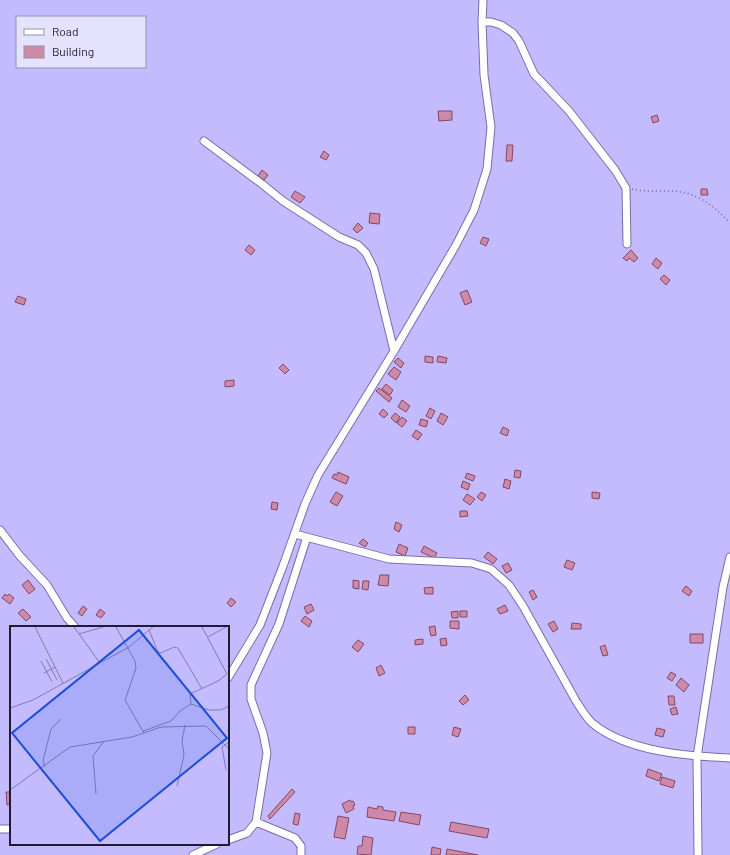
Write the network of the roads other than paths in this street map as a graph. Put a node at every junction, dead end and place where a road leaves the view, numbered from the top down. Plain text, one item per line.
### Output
1 (483, 0) edge
2 (482, 22) junction
3 (204, 141) dead end
4 (627, 244) dead end
5 (394, 351) junction
6 (0, 530) edge
7 (295, 534) junction
8 (307, 536) junction
9 (730, 557) edge
10 (727, 587) edge
11 (74, 626) edge
12 (229, 676) edge
13 (697, 757) junction
14 (730, 758) edge
15 (256, 822) junction
16 (229, 840) edge
17 (215, 845) edge
18 (193, 855) edge
19 (301, 855) edge
20 (698, 855) edge

1 - 2 street
2 - 4 street
2 - 5 street
3 - 5 street
5 - 7 street
6 - 11 street
7 - 8 street
7 - 12 street
8 - 13 street
8 - 15 street
9 - 10 street
10 - 13 street
13 - 14 street
13 - 20 street
15 - 16 street
15 - 19 street
17 - 18 street

